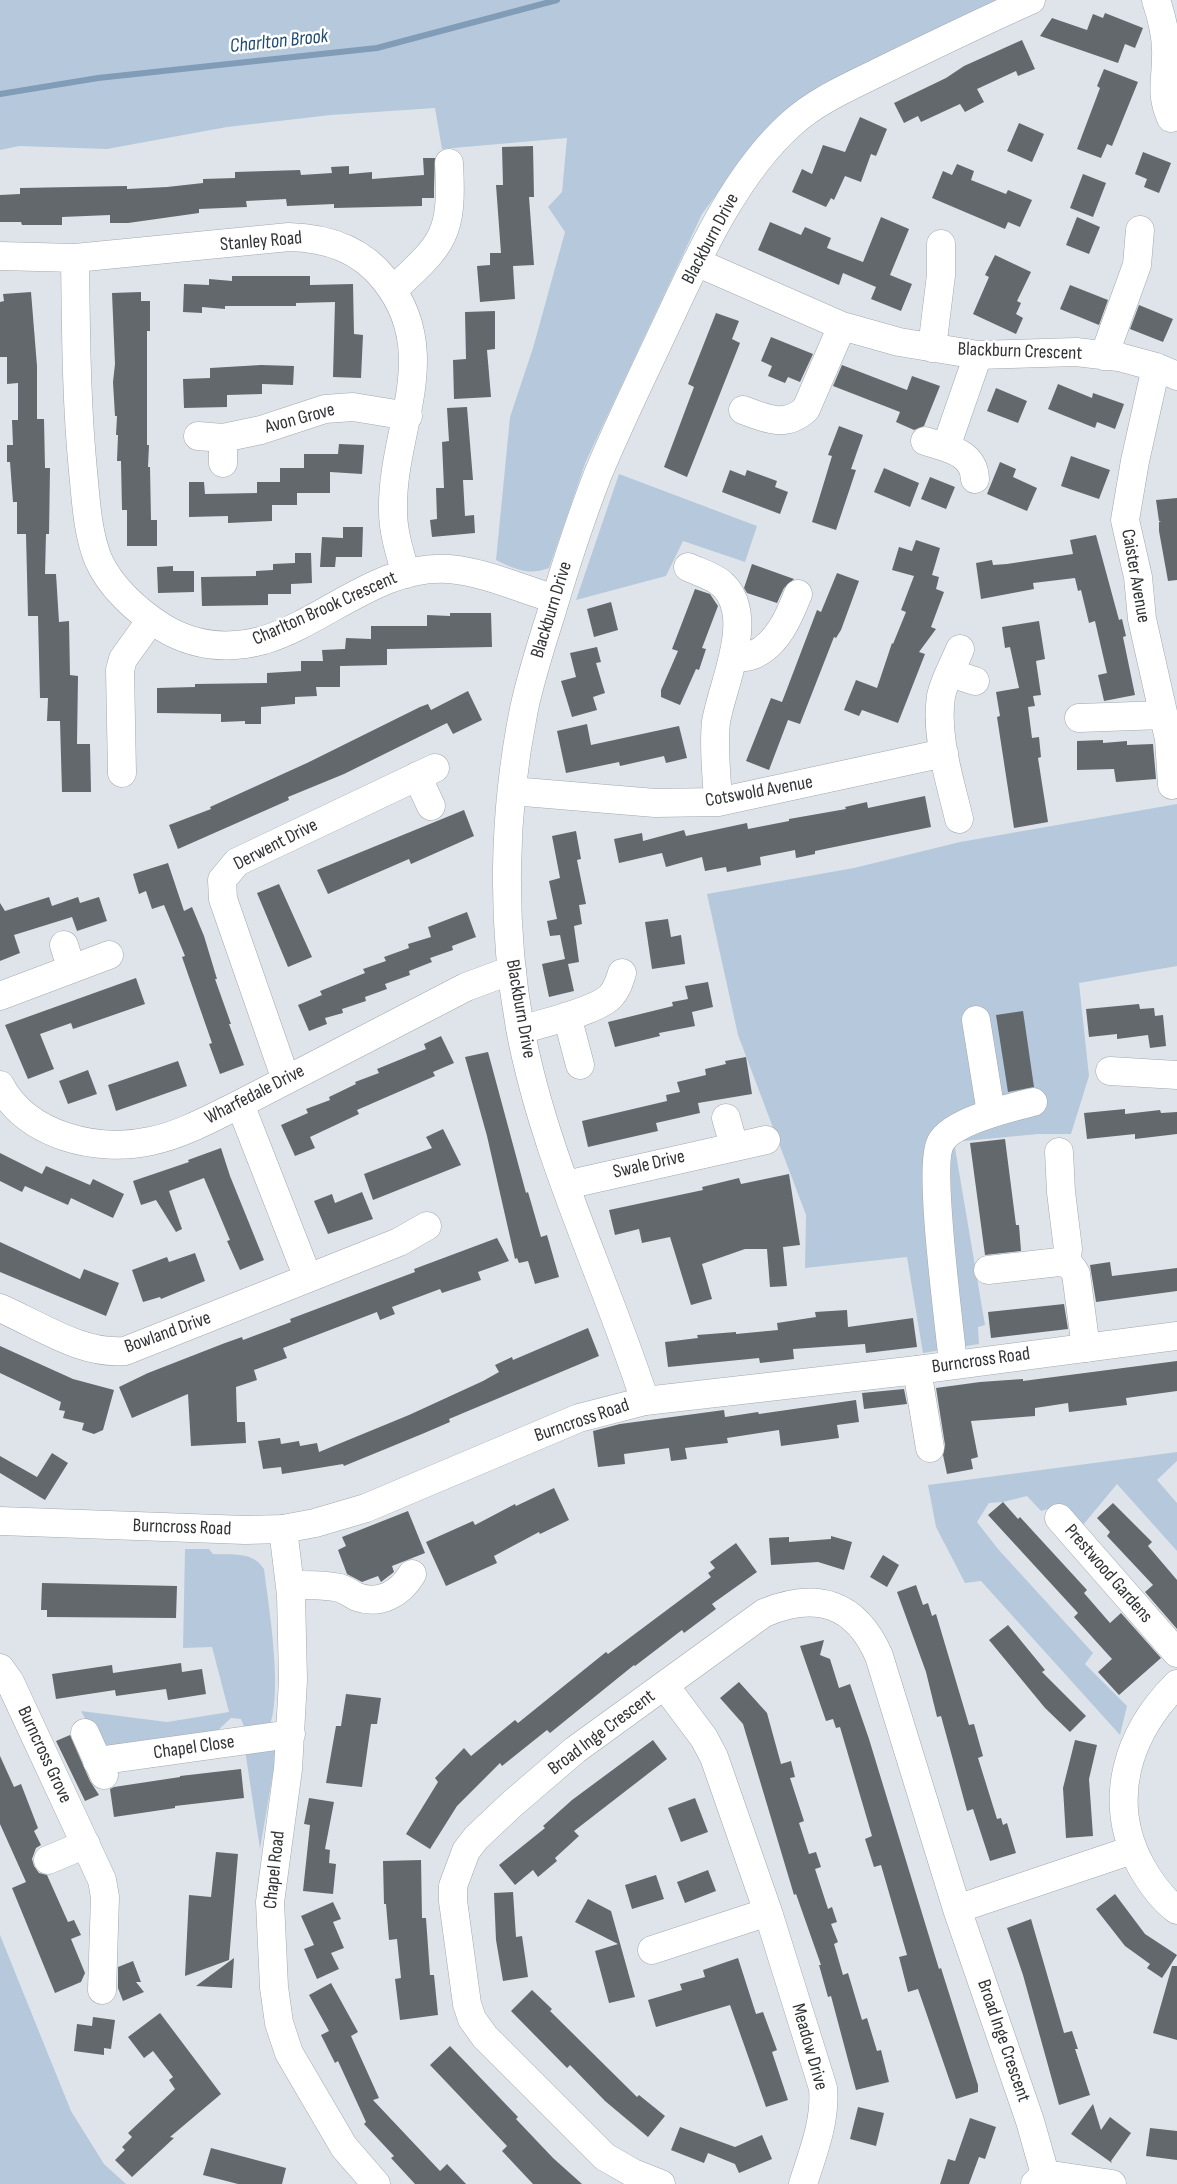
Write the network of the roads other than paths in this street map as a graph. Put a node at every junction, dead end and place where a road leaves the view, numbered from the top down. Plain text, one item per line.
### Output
1 (1031, 0) edge
2 (1156, 0) edge
3 (1171, 118) dead end
4 (449, 164) dead end
5 (1140, 230) dead end
6 (941, 244) dead end
7 (0, 256) edge
8 (74, 258) junction
9 (696, 262) junction
10 (393, 290) junction
11 (842, 326) junction
12 (932, 348) junction
13 (978, 355) junction
14 (1104, 356) junction
15 (1166, 372) edge
16 (743, 410) dead end
17 (408, 416) junction
18 (215, 446) dead end
19 (975, 479) dead end
20 (688, 567) dead end
21 (406, 574) junction
22 (798, 594) dead end
23 (555, 599) junction
24 (737, 614) junction
25 (151, 620) junction
26 (766, 626) dead end
27 (737, 664) junction
28 (962, 668) dead end
29 (1163, 715) junction
30 (1079, 718) dead end
31 (944, 753) junction
32 (122, 773) dead end
33 (1172, 785) dead end
34 (512, 791) junction
35 (718, 802) junction
36 (431, 806) dead end
37 (959, 819) dead end
38 (108, 955) dead end
39 (512, 970) junction
40 (622, 973) dead end
41 (0, 996) edge
42 (567, 1016) junction
43 (976, 1020) dead end
44 (521, 1030) junction
45 (580, 1065) dead end
46 (1110, 1071) dead end
47 (1177, 1076) edge
48 (286, 1080) junction
49 (2, 1095) edge
50 (1033, 1102) dead end
51 (240, 1104) junction
52 (991, 1113) junction
53 (726, 1118) dead end
54 (766, 1140) dead end
55 (734, 1146) junction
56 (1059, 1152) dead end
57 (566, 1185) junction
58 (427, 1226) dead end
59 (1066, 1263) junction
60 (988, 1270) dead end
61 (308, 1278) junction
62 (0, 1308) edge
63 (1177, 1336) edge
64 (1086, 1348) junction
65 (953, 1364) junction
66 (917, 1370) junction
67 (645, 1401) junction
68 (930, 1448) dead end
69 (1059, 1518) dead end
70 (0, 1521) edge
71 (283, 1529) junction
72 (412, 1574) dead end
73 (290, 1585) junction
74 (1177, 1653) edge
75 (0, 1668) edge
76 (1177, 1684) edge
77 (665, 1686) junction
78 (85, 1733) dead end
79 (291, 1734) junction
80 (86, 1844) junction
81 (1132, 1850) junction
82 (48, 1860) dead end
83 (957, 1909) junction
84 (1177, 1910) edge
85 (768, 1912) junction
86 (652, 1950) dead end
87 (102, 1990) dead end
88 (1040, 2179) edge
89 (376, 2184) edge
90 (661, 2184) edge
91 (803, 2184) edge
92 (1112, 2184) edge

1 - 9 street, Blackburn Drive
2 - 3 street
4 - 10 street
5 - 14 street
6 - 12 street
7 - 8 street, Stanley Road
8 - 10 street, Stanley Road
8 - 25 street, Charlton Brook Crescent
9 - 11 street, Blackburn Crescent
9 - 23 street, Blackburn Drive
10 - 17 street, Stanley Road
11 - 12 street, Blackburn Crescent
11 - 16 street
12 - 13 street, Blackburn Crescent
13 - 14 street, Blackburn Crescent
13 - 19 street
14 - 15 street, Blackburn Crescent
15 - 29 street, Caister Avenue
17 - 18 street, Avon Grove
17 - 21 street, Stanley Road
20 - 24 street
21 - 23 street, Charlton Brook Crescent
21 - 25 street, Charlton Brook Crescent
22 - 27 street
23 - 34 street, Blackburn Drive
24 - 26 street
24 - 27 street
25 - 32 street
27 - 35 street
28 - 31 street
29 - 30 street
29 - 33 street, Caister Avenue
31 - 35 street, Cotswold Avenue
31 - 37 street
34 - 35 street, Cotswold Avenue
34 - 39 street, Blackburn Drive
36 - 48 street, Derwent Drive
38 - 41 street
39 - 44 street, Blackburn Drive
39 - 48 street, Wharfedale Drive
40 - 42 street
42 - 44 street
42 - 45 street
43 - 52 street
44 - 57 street, Blackburn Drive
46 - 47 street
48 - 51 street, Wharfedale Drive
49 - 51 street, Wharfedale Drive
50 - 52 street
51 - 61 street
52 - 65 street
53 - 55 street
54 - 55 street, Swale Drive
55 - 57 street, Swale Drive
56 - 59 street
57 - 67 street, Blackburn Drive
58 - 61 street, Bowland Drive
59 - 60 street
59 - 64 street
61 - 62 street, Bowland Drive
63 - 64 street, Burncross Road
64 - 65 street, Burncross Road
65 - 66 street, Burncross Road
66 - 67 street, Burncross Road
66 - 68 street
67 - 71 street, Burncross Road
69 - 74 street, Prestwood Gardens
70 - 71 street, Burncross Road
71 - 73 street, Chapel Road
72 - 73 street
73 - 79 street, Chapel Road
75 - 80 street, Burncross Grove
76 - 81 street
77 - 83 street, Broad Inge Crescent
77 - 85 street, Meadow Drive
77 - 90 street, Broad Inge Crescent
78 - 79 street, Chapel Close
79 - 89 street, Chapel Road
80 - 82 street
80 - 87 street, Burncross Grove
81 - 83 street
81 - 84 street
83 - 88 street, Broad Inge Crescent
85 - 86 street
85 - 91 street, Meadow Drive
88 - 92 street

